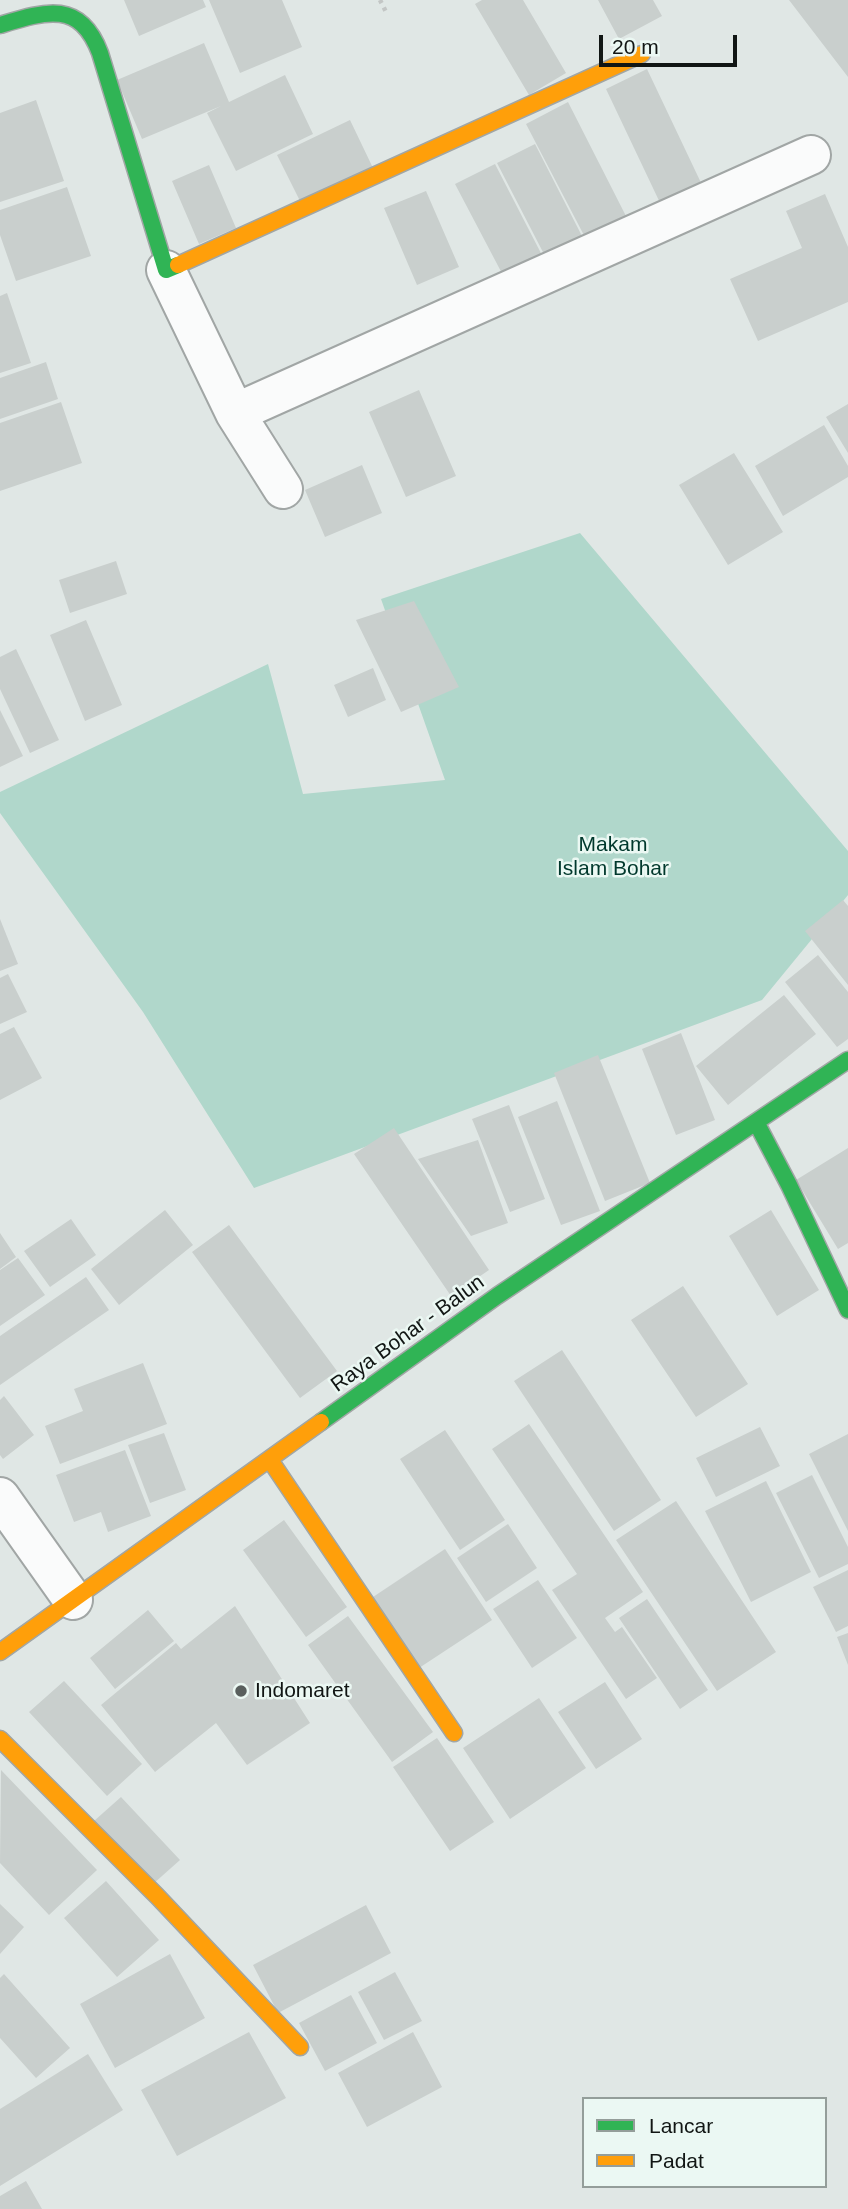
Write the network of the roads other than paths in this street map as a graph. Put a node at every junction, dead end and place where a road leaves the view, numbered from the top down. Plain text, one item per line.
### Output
1 (74, 7) edge
2 (0, 25) edge
3 (642, 54) dead end
4 (811, 155) dead end
5 (166, 270) junction
6 (235, 413) junction
7 (283, 489) dead end
8 (848, 1060) edge
9 (756, 1122) junction
10 (848, 1310) edge
11 (270, 1460) junction
12 (0, 1497) edge
13 (73, 1600) junction
14 (0, 1652) edge
15 (454, 1733) dead end
16 (0, 1739) edge
17 (300, 2047) dead end

1 - 2 street
1 - 5 street
3 - 5 street
4 - 6 street
5 - 6 street
6 - 7 street
8 - 9 street, Raya Bohar - Balun
9 - 10 street
9 - 11 street, Raya Bohar - Balun
11 - 13 street, Raya Bohar - Balun
11 - 15 street
12 - 13 street
13 - 14 street, Raya Bohar - Balun
16 - 17 street

